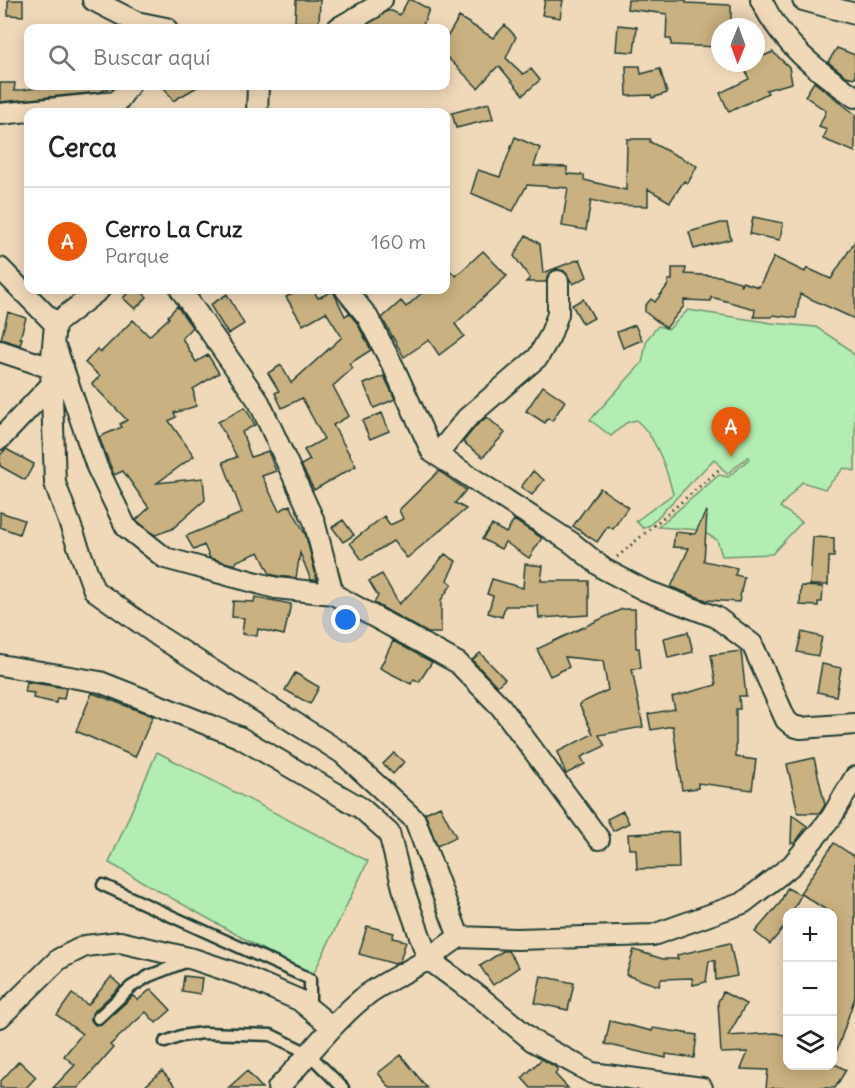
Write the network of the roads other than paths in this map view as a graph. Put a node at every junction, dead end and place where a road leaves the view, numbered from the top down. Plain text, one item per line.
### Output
1 (93, 0) edge
2 (382, 0) edge
3 (761, 0) edge
4 (803, 0) edge
5 (855, 14) edge
6 (146, 24) edge
7 (345, 24) edge
8 (126, 90) edge
9 (258, 90) edge
10 (855, 97) edge
11 (113, 107) edge
12 (97, 108) edge
13 (257, 108) edge
14 (24, 113) edge
15 (0, 114) edge
16 (0, 268) edge
17 (558, 281) dead end
18 (95, 294) edge
19 (184, 294) edge
20 (349, 294) edge
21 (54, 332) junction
22 (0, 351) edge
23 (52, 376) junction
24 (4, 430) edge
25 (437, 455) junction
26 (333, 594) junction
27 (0, 665) edge
28 (855, 724) edge
29 (855, 777) edge
30 (599, 839) dead end
31 (103, 885) dead end
32 (459, 937) junction
33 (193, 959) junction
34 (428, 959) junction
35 (310, 1009) junction
36 (0, 1017) edge
37 (98, 1018) dead end
38 (332, 1027) junction
39 (165, 1042) dead end
40 (308, 1053) junction
41 (646, 1084) edge
42 (278, 1088) edge
43 (343, 1088) edge
44 (702, 1088) edge

1 - 6 street
2 - 7 street
3 - 10 street
4 - 5 street
8 - 11 street
9 - 13 street
11 - 12 street
14 - 15 street
16 - 21 street
17 - 25 street
18 - 21 street
19 - 26 street
20 - 25 street
21 - 23 street
21 - 26 street
22 - 23 street
23 - 24 street
23 - 32 street
25 - 28 street
26 - 30 street
27 - 34 street
29 - 32 street
31 - 35 lane
32 - 34 street
33 - 35 street
33 - 36 street
33 - 37 lane
34 - 38 street
34 - 41 street
35 - 38 street
38 - 40 street
39 - 40 lane
40 - 42 street
40 - 43 lane
41 - 44 street

